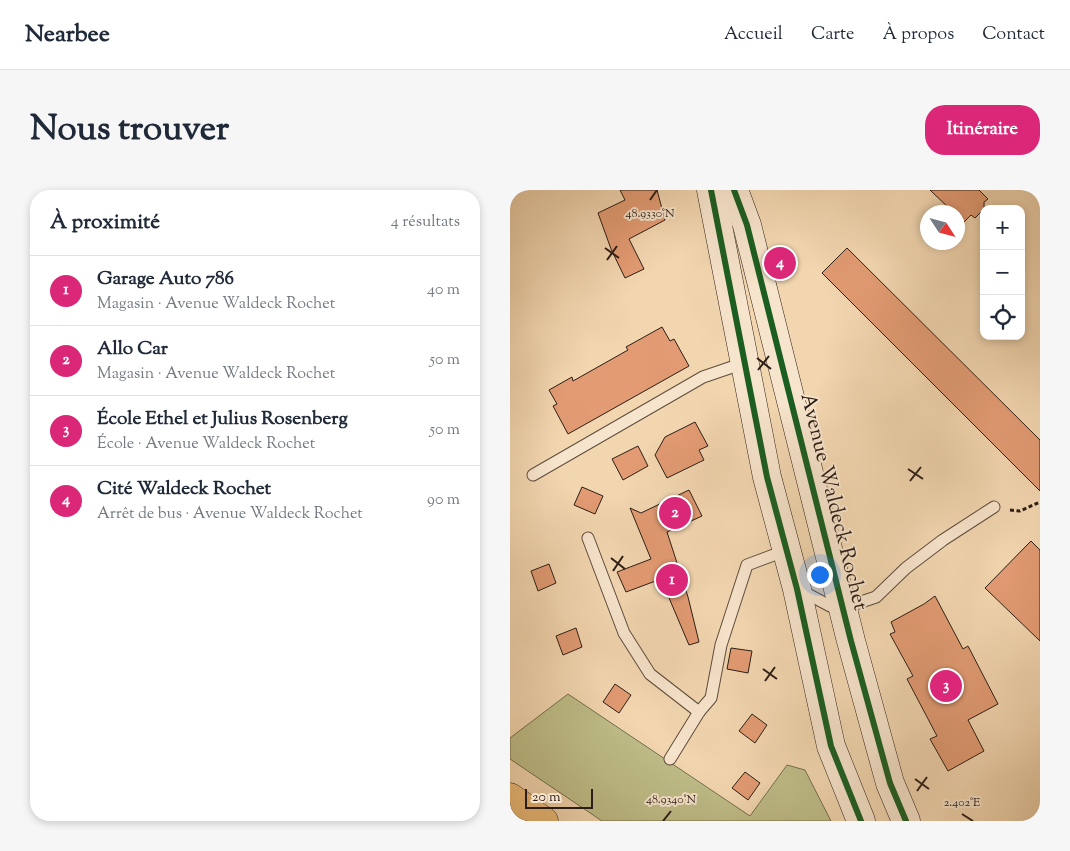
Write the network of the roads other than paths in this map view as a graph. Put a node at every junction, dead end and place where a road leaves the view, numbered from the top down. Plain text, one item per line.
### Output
1 (711, 190) edge
2 (734, 190) edge
3 (744, 363) junction
4 (533, 475) dead end
5 (994, 507) road end
6 (588, 538) dead end
7 (787, 550) junction
8 (797, 588) junction
9 (842, 608) junction
10 (699, 712) junction
11 (670, 759) dead end
12 (510, 797) edge
13 (544, 821) edge
14 (861, 821) edge
15 (906, 821) edge

1 - 3 main road
2 - 9 main road, Avenue Waldeck Rochet
3 - 4 lane
3 - 7 main road
5 - 9 lane
6 - 10 lane
7 - 8 main road
7 - 10 lane
8 - 9 lane
8 - 14 main road
9 - 15 main road, Avenue Waldeck Rochet
10 - 11 lane
12 - 13 highway

